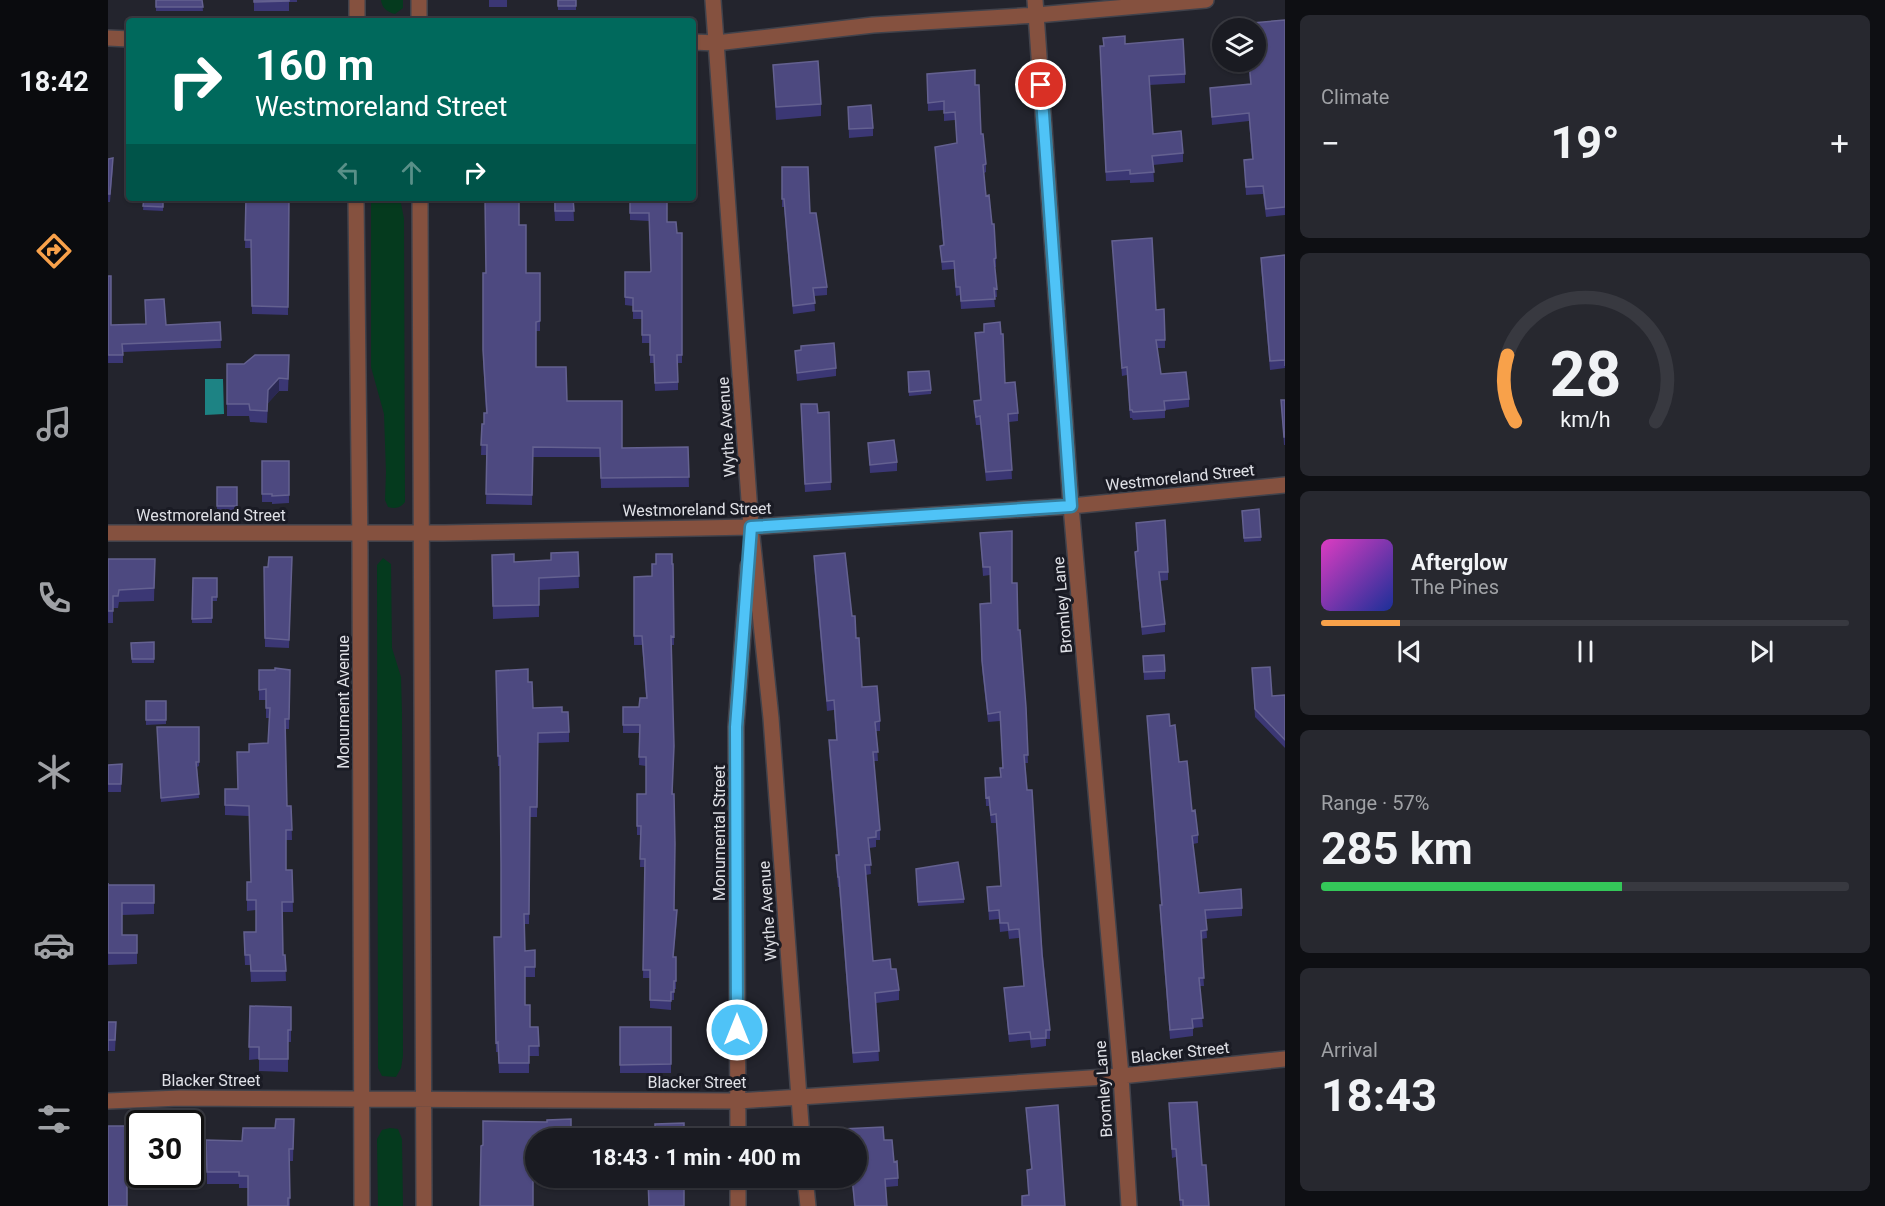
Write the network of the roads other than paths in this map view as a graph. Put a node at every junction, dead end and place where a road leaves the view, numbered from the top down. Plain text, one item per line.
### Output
1 (357, 0) edge
2 (419, 0) edge
3 (713, 0) edge
4 (1206, 0) edge
5 (1036, 8) edge
6 (357, 18) edge
7 (419, 18) edge
8 (108, 39) edge
9 (126, 39) edge
10 (696, 42) edge
11 (716, 43) junction
12 (356, 201) edge
13 (420, 201) edge
14 (1285, 485) edge
15 (1071, 506) junction
16 (751, 527) junction
17 (421, 532) junction
18 (108, 533) edge
19 (360, 533) junction
20 (1285, 1059) edge
21 (1121, 1076) junction
22 (799, 1098) junction
23 (361, 1099) junction
24 (424, 1099) junction
25 (108, 1101) edge
26 (738, 1101) junction
27 (738, 1128) edge
28 (801, 1128) edge
29 (738, 1188) edge
30 (806, 1188) edge
31 (362, 1206) edge
32 (424, 1206) edge
33 (738, 1206) edge
34 (808, 1206) edge
35 (1129, 1206) edge

1 - 6 street
2 - 7 street
3 - 11 street, Wythe Avenue
4 - 5 street
5 - 11 street
5 - 15 street, Bromley Lane
8 - 9 street
10 - 11 street
11 - 16 street, Wythe Avenue
12 - 19 street, Monument Avenue
13 - 17 street
14 - 15 street, Westmoreland Street
15 - 16 street, Westmoreland Street
15 - 21 street, Bromley Lane
16 - 17 street, Westmoreland Street
16 - 22 street, Wythe Avenue
16 - 26 street, Monumental Street
17 - 19 street, Westmoreland Street
17 - 24 street
18 - 19 street, Westmoreland Street
19 - 23 street, Monument Avenue
20 - 21 street, Blacker Street
21 - 22 street, Blacker Street
21 - 35 street, Bromley Lane
22 - 26 street, Blacker Street
22 - 28 street, Wythe Avenue
23 - 24 street, Blacker Street
23 - 25 street, Blacker Street
23 - 31 street, Monument Avenue
24 - 26 street, Blacker Street
24 - 32 street
26 - 27 street, Monumental Street
29 - 33 street
30 - 34 street

